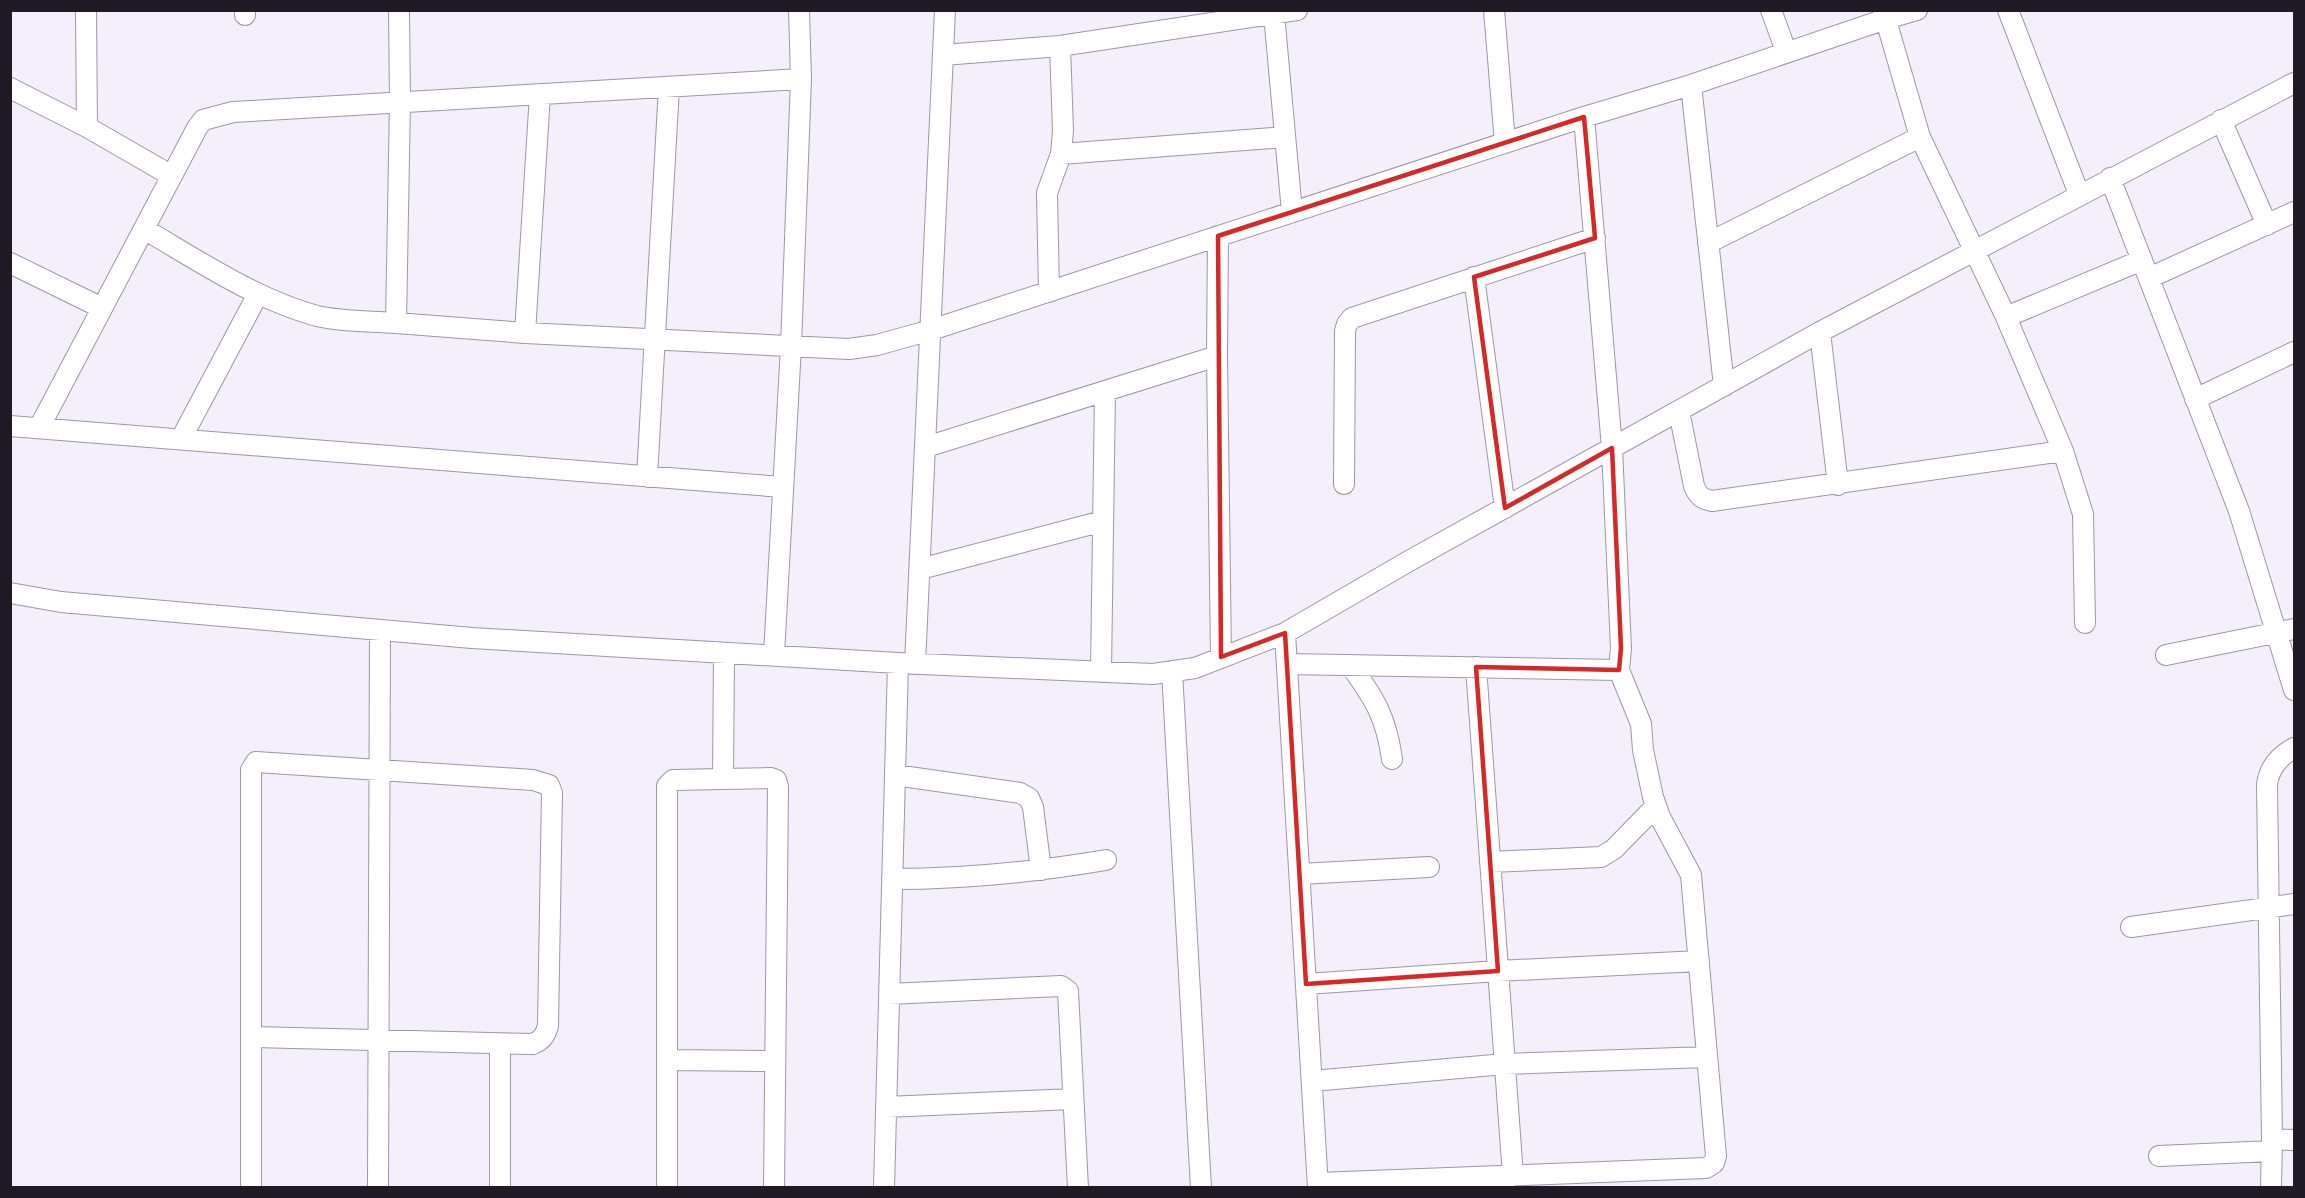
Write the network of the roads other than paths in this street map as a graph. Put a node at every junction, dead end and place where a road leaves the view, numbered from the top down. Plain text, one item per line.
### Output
1 (86, 10) edge
2 (399, 10) edge
3 (799, 10) edge
4 (945, 10) edge
5 (1297, 10) edge
6 (1494, 10) edge
7 (1771, 10) edge
8 (1917, 10) edge
9 (2008, 10) edge
10 (1274, 14) junction
11 (1885, 15) edge
12 (1060, 46) junction
13 (1786, 51) junction
14 (943, 55) junction
15 (801, 80) junction
16 (2295, 83) edge
17 (1691, 85) junction
18 (669, 87) junction
19 (10, 88) edge
20 (540, 94) junction
21 (400, 102) junction
22 (1584, 117) junction
23 (2221, 120) junction
24 (87, 127) junction
25 (1285, 137) junction
26 (1920, 137) junction
27 (1505, 143) junction
28 (1061, 154) junction
29 (172, 176) junction
30 (2110, 178) junction
31 (2079, 194) junction
32 (1292, 212) junction
33 (2295, 212) edge
34 (2267, 225) junction
35 (144, 229) junction
36 (1218, 236) junction
37 (1595, 238) junction
38 (1708, 243) junction
39 (1973, 252) junction
40 (10, 263) edge
41 (2145, 269) junction
42 (1474, 277) junction
43 (1049, 291) junction
44 (258, 294) junction
45 (102, 308) junction
46 (2006, 317) junction
47 (396, 323) junction
48 (932, 330) junction
49 (1820, 332) junction
50 (525, 333) junction
51 (655, 339) junction
52 (791, 346) junction
53 (2295, 352) edge
54 (1217, 356) junction
55 (1724, 386) junction
56 (1105, 391) junction
57 (2195, 399) junction
58 (1679, 411) junction
59 (10, 426) edge
60 (39, 428) junction
61 (181, 439) junction
62 (926, 447) junction
63 (1612, 448) junction
64 (2063, 451) junction
65 (647, 477) junction
66 (1344, 484) dead end
67 (1838, 484) junction
68 (782, 486) junction
69 (1505, 507) junction
70 (1103, 521) junction
71 (920, 569) junction
72 (10, 593) edge
73 (2085, 623) dead end
74 (380, 630) junction
75 (2286, 631) edge
76 (1285, 633) junction
77 (724, 653) junction
78 (774, 655) junction
79 (2166, 655) dead end
80 (1221, 657) junction
81 (907, 664) junction
82 (1287, 664) junction
83 (1350, 665) junction
84 (1476, 667) junction
85 (1619, 670) junction
86 (1172, 671) junction
87 (1101, 672) junction
88 (2295, 690) edge
89 (2295, 748) edge
90 (1392, 759) dead end
91 (380, 769) junction
92 (895, 775) junction
93 (723, 779) junction
94 (1656, 806) junction
95 (1106, 860) dead end
96 (1490, 862) junction
97 (1429, 867) dead end
98 (1041, 870) junction
99 (1300, 874) junction
100 (892, 879) junction
101 (2295, 904) edge
102 (2268, 908) junction
103 (2131, 927) dead end
104 (1699, 961) junction
105 (1498, 971) junction
106 (1306, 984) junction
107 (889, 994) junction
108 (251, 1037) junction
109 (379, 1041) junction
110 (500, 1044) junction
111 (1707, 1057) junction
112 (667, 1060) junction
113 (775, 1061) junction
114 (1505, 1064) junction
115 (1312, 1081) junction
116 (1072, 1099) junction
117 (886, 1107) junction
118 (2295, 1140) edge
119 (2272, 1145) junction
120 (2159, 1156) dead end
121 (1513, 1176) junction
122 (1318, 1185) edge
123 (251, 1188) edge
124 (378, 1188) edge
125 (500, 1188) edge
126 (667, 1188) edge
127 (774, 1188) edge
128 (884, 1188) edge
129 (1078, 1188) edge
130 (1201, 1188) edge
131 (2271, 1188) edge

1 - 24 street
2 - 21 street
3 - 15 street
4 - 14 street
5 - 10 street
6 - 27 street
7 - 13 street
8 - 11 street
9 - 31 street
10 - 12 street
10 - 25 street
11 - 13 street
11 - 26 street
12 - 14 street
12 - 28 street
13 - 17 street
14 - 48 street
15 - 18 street
15 - 52 street
16 - 23 street
17 - 22 street
17 - 38 street
18 - 20 street
18 - 51 street
19 - 24 street
20 - 21 street
20 - 50 street
21 - 29 street
21 - 47 street
22 - 27 street
22 - 37 street
23 - 30 street
23 - 34 street
24 - 29 street
25 - 28 street
25 - 32 street
26 - 38 street
26 - 39 street
27 - 32 street
28 - 43 street
29 - 35 street
30 - 31 street
30 - 41 street
31 - 39 street
32 - 36 street
33 - 34 street
34 - 41 street
35 - 44 street
35 - 45 street
36 - 43 street
36 - 54 street
37 - 42 street
37 - 63 street
38 - 55 street
39 - 46 street
39 - 49 street
40 - 45 street
41 - 46 street
41 - 57 street
42 - 66 street
42 - 69 street
43 - 48 street
44 - 47 street
44 - 61 street
45 - 60 street
46 - 64 street
47 - 50 street
48 - 52 street
48 - 62 street
49 - 55 street
49 - 67 street
50 - 51 street
51 - 52 street
51 - 65 street
52 - 68 street
53 - 57 street
54 - 56 street
54 - 80 street
55 - 58 street
56 - 62 street
56 - 70 street
57 - 75 street
58 - 63 street
58 - 67 street
59 - 60 street
60 - 61 street
61 - 65 street
62 - 71 street
63 - 69 street
63 - 85 street
64 - 67 street
64 - 73 street
65 - 68 street
68 - 78 street
69 - 76 street
70 - 71 street
70 - 87 street
71 - 81 street
72 - 74 street
74 - 77 street
74 - 91 street
75 - 79 street
75 - 88 street
76 - 80 street
76 - 82 street
77 - 78 street
77 - 93 street
78 - 81 street
80 - 86 street
81 - 87 street
81 - 92 street
82 - 83 street
82 - 99 street
83 - 84 street
83 - 90 street
84 - 85 street
84 - 96 street
85 - 94 street
86 - 87 street
86 - 130 street
89 - 102 street
91 - 108 street
91 - 109 street
91 - 110 street
92 - 98 street
92 - 100 street
93 - 112 street
93 - 113 street
94 - 96 street
94 - 104 street
95 - 98 street
96 - 105 street
97 - 99 street
98 - 100 street
99 - 106 street
100 - 107 street
101 - 102 street
102 - 103 street
102 - 119 street
104 - 105 street
104 - 111 street
105 - 106 street
105 - 114 street
106 - 115 street
107 - 116 street
107 - 117 street
108 - 109 street
108 - 123 street
109 - 110 street
109 - 124 street
110 - 125 street
111 - 114 street
111 - 121 street
112 - 113 street
112 - 126 street
113 - 127 street
114 - 115 street
114 - 121 street
115 - 122 street
116 - 117 street
116 - 129 street
117 - 128 street
118 - 119 street
119 - 120 street
119 - 131 street
121 - 122 street

